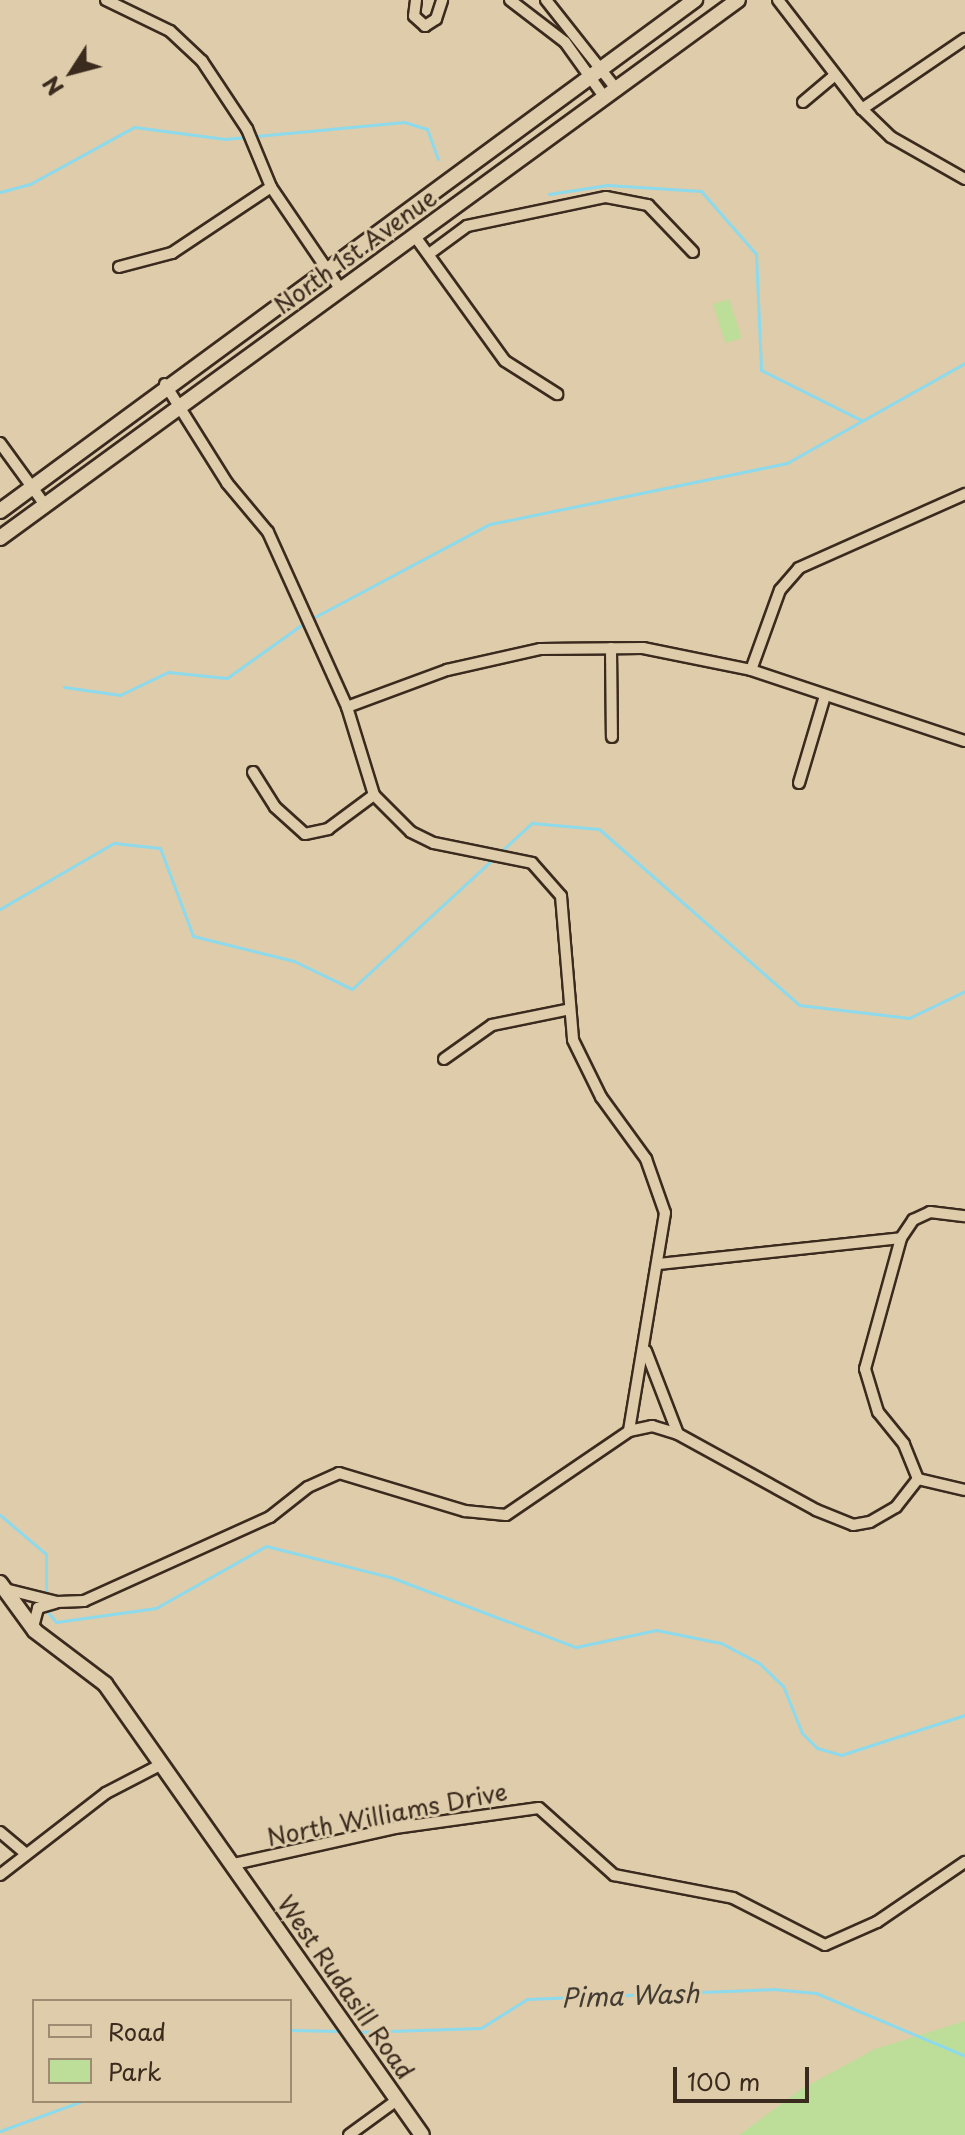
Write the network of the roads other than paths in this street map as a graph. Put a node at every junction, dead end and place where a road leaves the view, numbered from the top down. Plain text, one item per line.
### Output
1 (106, 0) edge
2 (416, 0) edge
3 (442, 0) edge
4 (510, 0) edge
5 (546, 0) edge
6 (695, 0) edge
7 (738, 0) edge
8 (778, 0) edge
9 (965, 39) edge
10 (596, 73) junction
11 (833, 77) junction
12 (611, 94) junction
13 (803, 102) dead end
14 (862, 109) junction
15 (965, 179) edge
16 (271, 187) junction
17 (414, 235) junction
18 (693, 252) dead end
19 (429, 254) junction
20 (119, 267) dead end
21 (326, 269) junction
22 (341, 290) junction
23 (165, 384) junction
24 (557, 394) dead end
25 (180, 406) junction
26 (0, 443) edge
27 (32, 487) junction
28 (965, 494) edge
29 (45, 505) junction
30 (0, 511) edge
31 (0, 538) edge
32 (611, 648) junction
33 (751, 670) junction
34 (825, 696) junction
35 (347, 707) junction
36 (612, 737) dead end
37 (965, 741) edge
38 (253, 772) dead end
39 (799, 783) dead end
40 (374, 795) junction
41 (566, 1010) junction
42 (444, 1059) dead end
43 (965, 1216) edge
44 (901, 1238) junction
45 (659, 1264) junction
46 (646, 1351) junction
47 (629, 1431) junction
48 (678, 1434) junction
49 (918, 1479) junction
50 (965, 1490) edge
51 (2, 1586) edge
52 (61, 1602) junction
53 (34, 1629) junction
54 (162, 1764) junction
55 (0, 1832) edge
56 (26, 1854) junction
57 (965, 1862) edge
58 (234, 1864) junction
59 (0, 1875) edge
60 (397, 2100) junction
61 (349, 2135) edge
62 (422, 2135) edge

1 - 16 street
2 - 3 street
4 - 10 street
5 - 10 street
6 - 10 main road, North 1st Avenue
7 - 12 main road, North 1st Avenue
8 - 11 street
9 - 14 street
10 - 12 street
10 - 21 main road, North 1st Avenue
11 - 13 street
11 - 14 street
12 - 17 main road, North 1st Avenue
14 - 15 street
16 - 20 street
16 - 21 street
17 - 19 street
17 - 22 main road, North 1st Avenue
18 - 19 street
19 - 24 street
21 - 22 street
21 - 23 main road, North 1st Avenue
22 - 25 main road, North 1st Avenue
23 - 25 street
23 - 27 main road, North 1st Avenue
25 - 29 main road, North 1st Avenue
25 - 35 street
26 - 27 street
27 - 29 street
27 - 30 main road, North 1st Avenue
28 - 33 street
29 - 31 main road, North 1st Avenue
32 - 33 street
32 - 35 street
32 - 36 street
33 - 34 street
34 - 37 street
34 - 39 street
35 - 40 street
38 - 40 street
40 - 41 street
41 - 42 street
41 - 45 street
43 - 44 street
44 - 45 street
44 - 49 street
45 - 46 street
46 - 47 street
46 - 48 street
47 - 48 street
47 - 52 street
48 - 49 street
49 - 50 street
51 - 52 street
51 - 53 main road, West Rudasill Road
52 - 53 street
53 - 54 main road, West Rudasill Road
54 - 56 street
54 - 58 main road, West Rudasill Road
55 - 56 street
56 - 59 street
57 - 58 street, North Williams Drive
58 - 60 main road, West Rudasill Road
60 - 61 street
60 - 62 main road, West Rudasill Road

